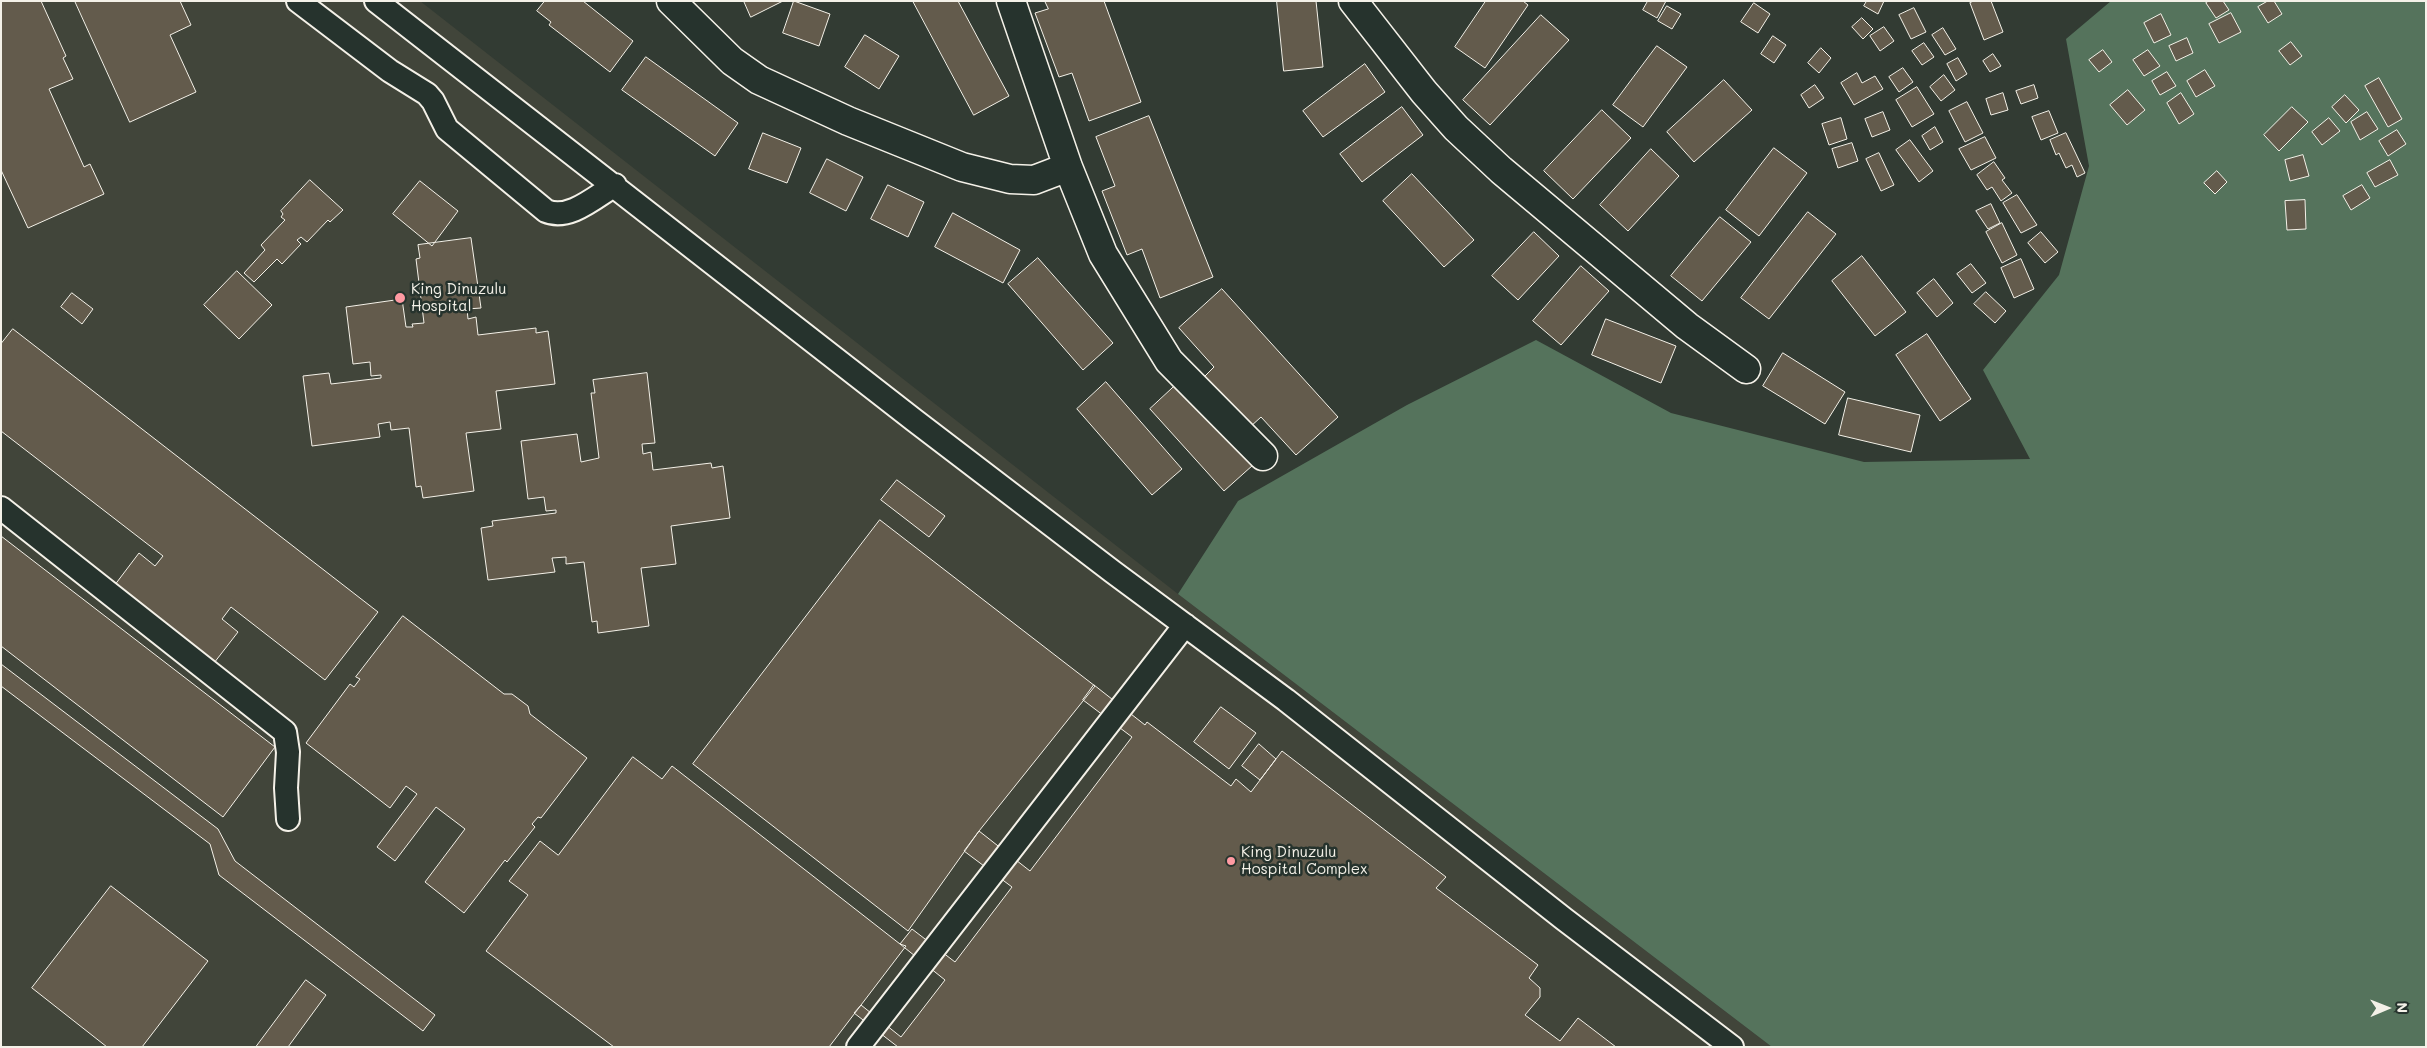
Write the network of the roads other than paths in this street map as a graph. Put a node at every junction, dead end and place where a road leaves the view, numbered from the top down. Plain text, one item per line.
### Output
1 (298, 1) edge
2 (376, 1) edge
3 (671, 1) edge
4 (1012, 1) edge
5 (1353, 1) edge
6 (1068, 167) junction
7 (615, 185) junction
8 (1746, 369) dead end
9 (1263, 456) dead end
10 (1, 508) edge
11 (1185, 625) junction
12 (288, 819) dead end
13 (858, 1047) edge
14 (1732, 1047) edge

1 - 7 lane
2 - 7 lane
3 - 6 street
4 - 6 street
5 - 8 street
6 - 9 street
7 - 11 lane
10 - 12 lane
11 - 13 lane
11 - 14 lane

